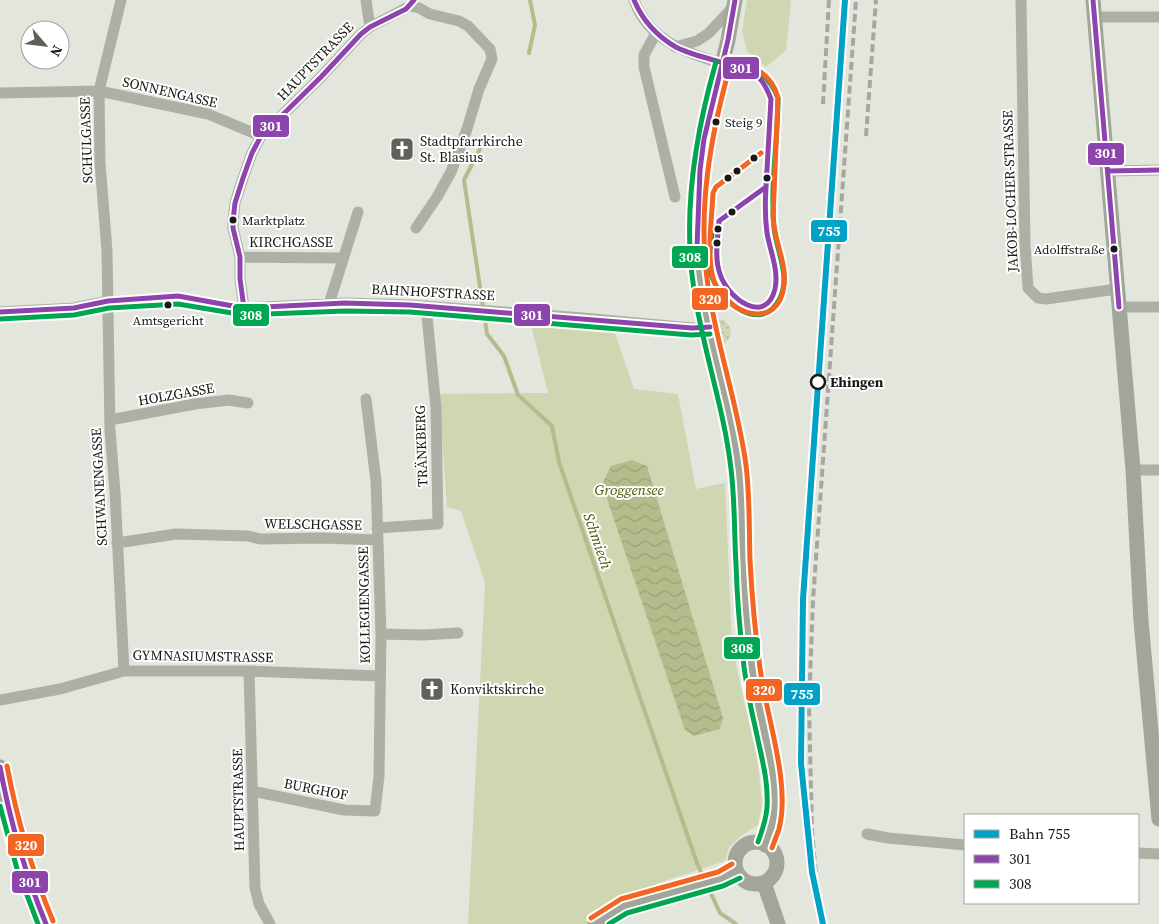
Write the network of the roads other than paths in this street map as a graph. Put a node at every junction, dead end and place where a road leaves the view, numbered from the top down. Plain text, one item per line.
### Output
1 (121, 0) edge
2 (366, 0) edge
3 (634, 0) edge
4 (1021, 0) edge
5 (1093, 0) edge
6 (412, 3) edge
7 (734, 3) edge
8 (1159, 16) edge
9 (1095, 17) junction
10 (370, 27) junction
11 (656, 33) junction
12 (675, 47) junction
13 (723, 64) junction
14 (99, 90) junction
15 (0, 93) edge
16 (261, 136) junction
17 (1159, 170) edge
18 (1108, 171) junction
19 (675, 197) dead end
20 (358, 212) dead end
21 (416, 228) dead end
22 (240, 257) junction
23 (343, 258) junction
24 (1117, 289) junction
25 (108, 301) junction
26 (329, 304) junction
27 (426, 306) junction
28 (1119, 307) junction
29 (244, 308) joint
30 (1159, 308) edge
31 (0, 312) edge
32 (710, 328) junction
33 (366, 399) dead end
34 (248, 403) dead end
35 (110, 420) junction
36 (1133, 470) junction
37 (1159, 470) edge
38 (377, 528) junction
39 (378, 540) junction
40 (117, 542) junction
41 (458, 633) dead end
42 (381, 634) junction
43 (124, 671) junction
44 (249, 671) junction
45 (380, 676) junction
46 (0, 700) edge
47 (1155, 714) edge
48 (0, 767) edge
49 (252, 791) junction
50 (375, 811) joint
51 (1159, 819) edge
52 (867, 834) dead end
53 (765, 845) junction
54 (964, 845) edge
55 (1139, 853) edge
56 (1159, 854) edge
57 (736, 871) junction
58 (764, 883) junction
59 (46, 924) edge
60 (270, 924) edge
61 (595, 924) edge
62 (778, 924) edge

1 - 14 street, SCHULGASSE
2 - 10 street, HAUPTSTRASSE
3 - 11 street
4 - 24 street, JAKOB-LOCHER-STRASSE
5 - 9 street
6 - 10 street
6 - 21 street
7 - 12 street
7 - 13 street
8 - 9 street
9 - 18 street
10 - 16 street, HAUPTSTRASSE
11 - 12 street
11 - 19 street
12 - 13 street
13 - 32 street
14 - 15 street, SONNENGASSE
14 - 16 street, SONNENGASSE
14 - 25 street, SCHULGASSE
16 - 22 street, HAUPTSTRASSE
17 - 18 street
18 - 24 street
20 - 23 street, KIRCHGASSE
22 - 23 street, KIRCHGASSE
22 - 29 street, HAUPTSTRASSE
23 - 26 street, KIRCHGASSE
24 - 28 street
25 - 31 street
25 - 35 street, SCHWANENGASSE
26 - 27 street, BAHNHOFSTRASSE
26 - 29 street, BAHNHOFSTRASSE
27 - 32 street, BAHNHOFSTRASSE
27 - 38 street, TRÄNKBERG
28 - 30 street
28 - 36 street
32 - 53 street
33 - 38 street, KOLLEGIENGASSE
34 - 35 street, HOLZGASSE
35 - 40 street, SCHWANENGASSE
36 - 37 street
36 - 47 street
38 - 39 street, KOLLEGIENGASSE
39 - 40 street, WELSCHGASSE
39 - 42 street, KOLLEGIENGASSE
40 - 43 street, SCHWANENGASSE
41 - 42 street
42 - 45 street, KOLLEGIENGASSE
43 - 44 street, GYMNASIUMSTRASSE
43 - 46 street, GYMNASIUMSTRASSE
44 - 45 street, GYMNASIUMSTRASSE
44 - 49 street, HAUPTSTRASSE
45 - 50 street, KOLLEGIENGASSE
47 - 51 street
48 - 59 street
49 - 50 street, BURGHOF
49 - 60 street, HAUPTSTRASSE
52 - 54 street
53 - 57 street
53 - 58 street
55 - 56 street
57 - 58 street
57 - 61 street
58 - 62 street

